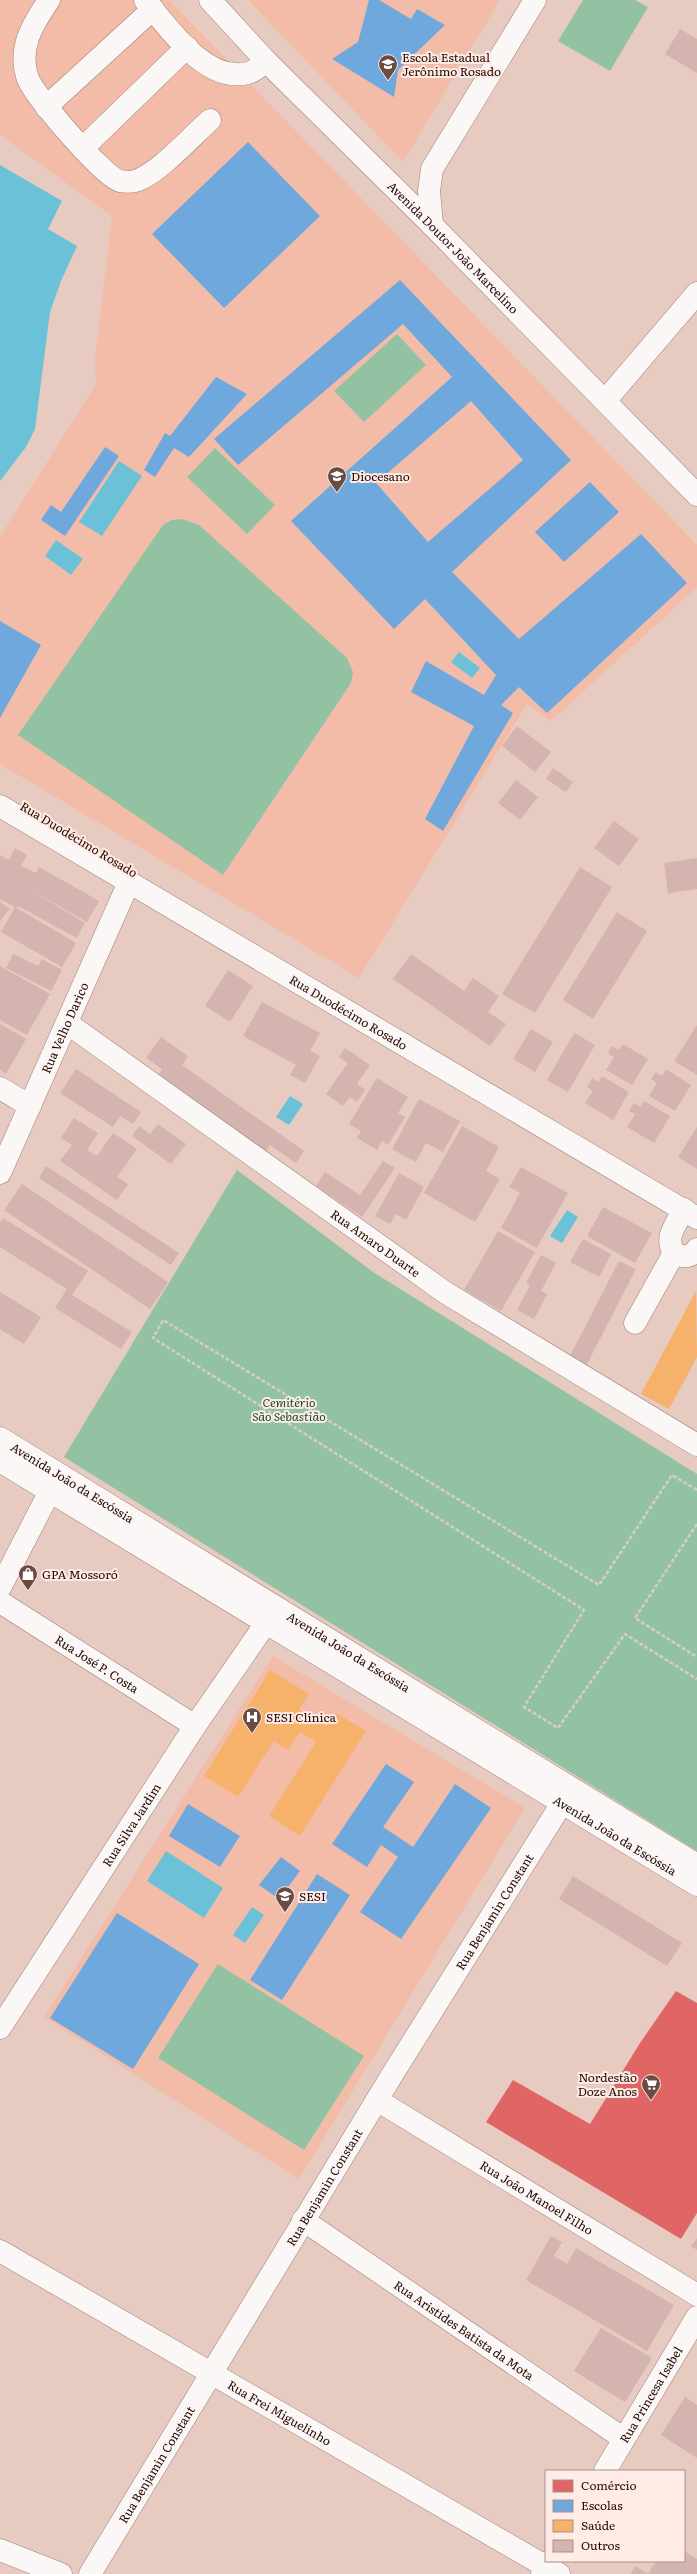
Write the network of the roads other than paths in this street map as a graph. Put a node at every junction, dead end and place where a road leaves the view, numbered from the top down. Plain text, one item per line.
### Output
1 (49, 0) edge
2 (210, 0) edge
3 (535, 0) edge
4 (149, 5) edge
5 (187, 47) junction
6 (266, 61) junction
7 (46, 107) junction
8 (210, 120) dead end
9 (83, 148) junction
10 (432, 225) junction
11 (697, 293) edge
12 (605, 401) junction
13 (697, 495) edge
14 (0, 791) edge
15 (0, 806) edge
16 (129, 882) junction
17 (67, 1023) junction
18 (0, 1088) edge
19 (30, 1106) junction
20 (0, 1173) edge
21 (692, 1209) edge
22 (697, 1249) edge
23 (674, 1253) junction
24 (635, 1323) dead end
25 (0, 1438) edge
26 (697, 1445) edge
27 (0, 1461) edge
28 (50, 1491) junction
29 (0, 1588) edge
30 (0, 1602) edge
31 (266, 1623) junction
32 (195, 1726) junction
33 (562, 1803) junction
34 (697, 1865) edge
35 (697, 1885) edge
36 (0, 2028) edge
37 (377, 2100) junction
38 (303, 2220) junction
39 (0, 2251) edge
40 (697, 2295) edge
41 (697, 2318) edge
42 (210, 2372) junction
43 (624, 2439) junction
44 (606, 2470) edge
45 (0, 2550) edge
46 (549, 2569) edge
47 (61, 2574) edge
48 (90, 2574) edge

1 - 7 street
2 - 6 street, Avenida Doutor João Marcelino
3 - 10 street
4 - 5 street
4 - 7 street
5 - 6 street
5 - 9 street
6 - 10 street, Avenida Doutor João Marcelino
7 - 9 street
8 - 9 street
10 - 12 street, Avenida Doutor João Marcelino
11 - 12 street
12 - 13 street, Avenida Doutor João Marcelino
14 - 21 street, Rua Duodécimo Rosado
15 - 16 street, Rua Duodécimo Rosado
16 - 17 street, Rua Velho Darico
16 - 21 street, Rua Duodécimo Rosado
17 - 19 street, Rua Velho Darico
17 - 26 street, Rua Amaro Duarte
18 - 19 street
19 - 20 street, Rua Velho Darico
21 - 23 street
22 - 23 street
23 - 24 street
25 - 34 street, Avenida João da Escóssia
27 - 28 street, Avenida João da Escóssia
28 - 29 street
28 - 31 street, Avenida João da Escóssia
30 - 32 street, Rua José P. Costa
31 - 32 street, Rua Silva Jardim
31 - 33 street, Avenida João da Escóssia
32 - 36 street, Rua Silva Jardim
33 - 35 street, Avenida João da Escóssia
33 - 37 street, Rua Benjamin Constant
37 - 38 street, Rua Benjamin Constant
37 - 40 street, Rua João Manoel Filho
38 - 42 street, Rua Benjamin Constant
38 - 43 street, Rua Aristides Batista da Mota
39 - 42 street, Rua Frei Miguelinho
41 - 43 street, Rua Princesa Isabel
42 - 46 street, Rua Frei Miguelinho
42 - 48 street, Rua Benjamin Constant
43 - 44 street, Rua Princesa Isabel
45 - 47 street

